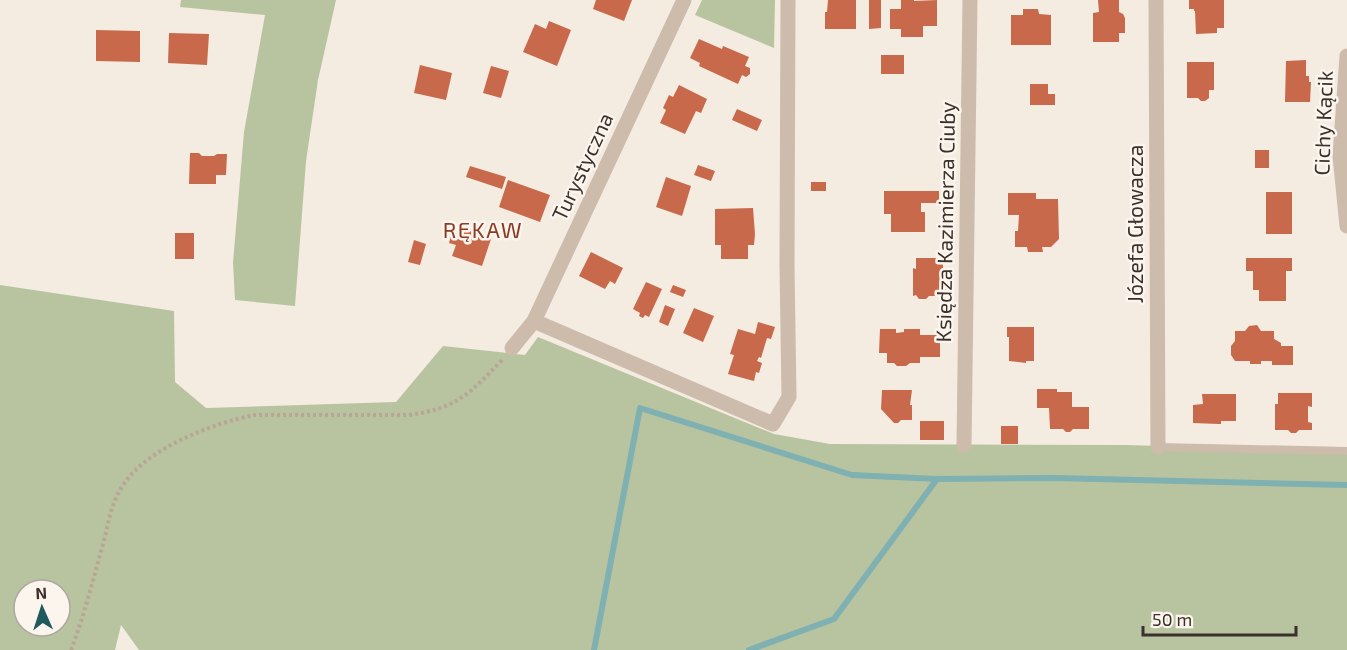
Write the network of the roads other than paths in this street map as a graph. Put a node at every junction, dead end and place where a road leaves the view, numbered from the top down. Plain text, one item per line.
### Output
1 (684, 0) edge
2 (788, 0) edge
3 (970, 0) edge
4 (1156, 0) edge
5 (1347, 56) edge
6 (1347, 226) edge
7 (534, 321) junction
8 (512, 348) road end
9 (964, 445) dead end
10 (1158, 447) joint
11 (1347, 451) edge

1 - 7 street, Turystyczna
2 - 7 street
3 - 9 street, Księdza Kazimierza Ciuby
4 - 10 street, Józefa Głowacza
5 - 6 street, Cichy Kącik
7 - 8 street, Turystyczna
10 - 11 lane

